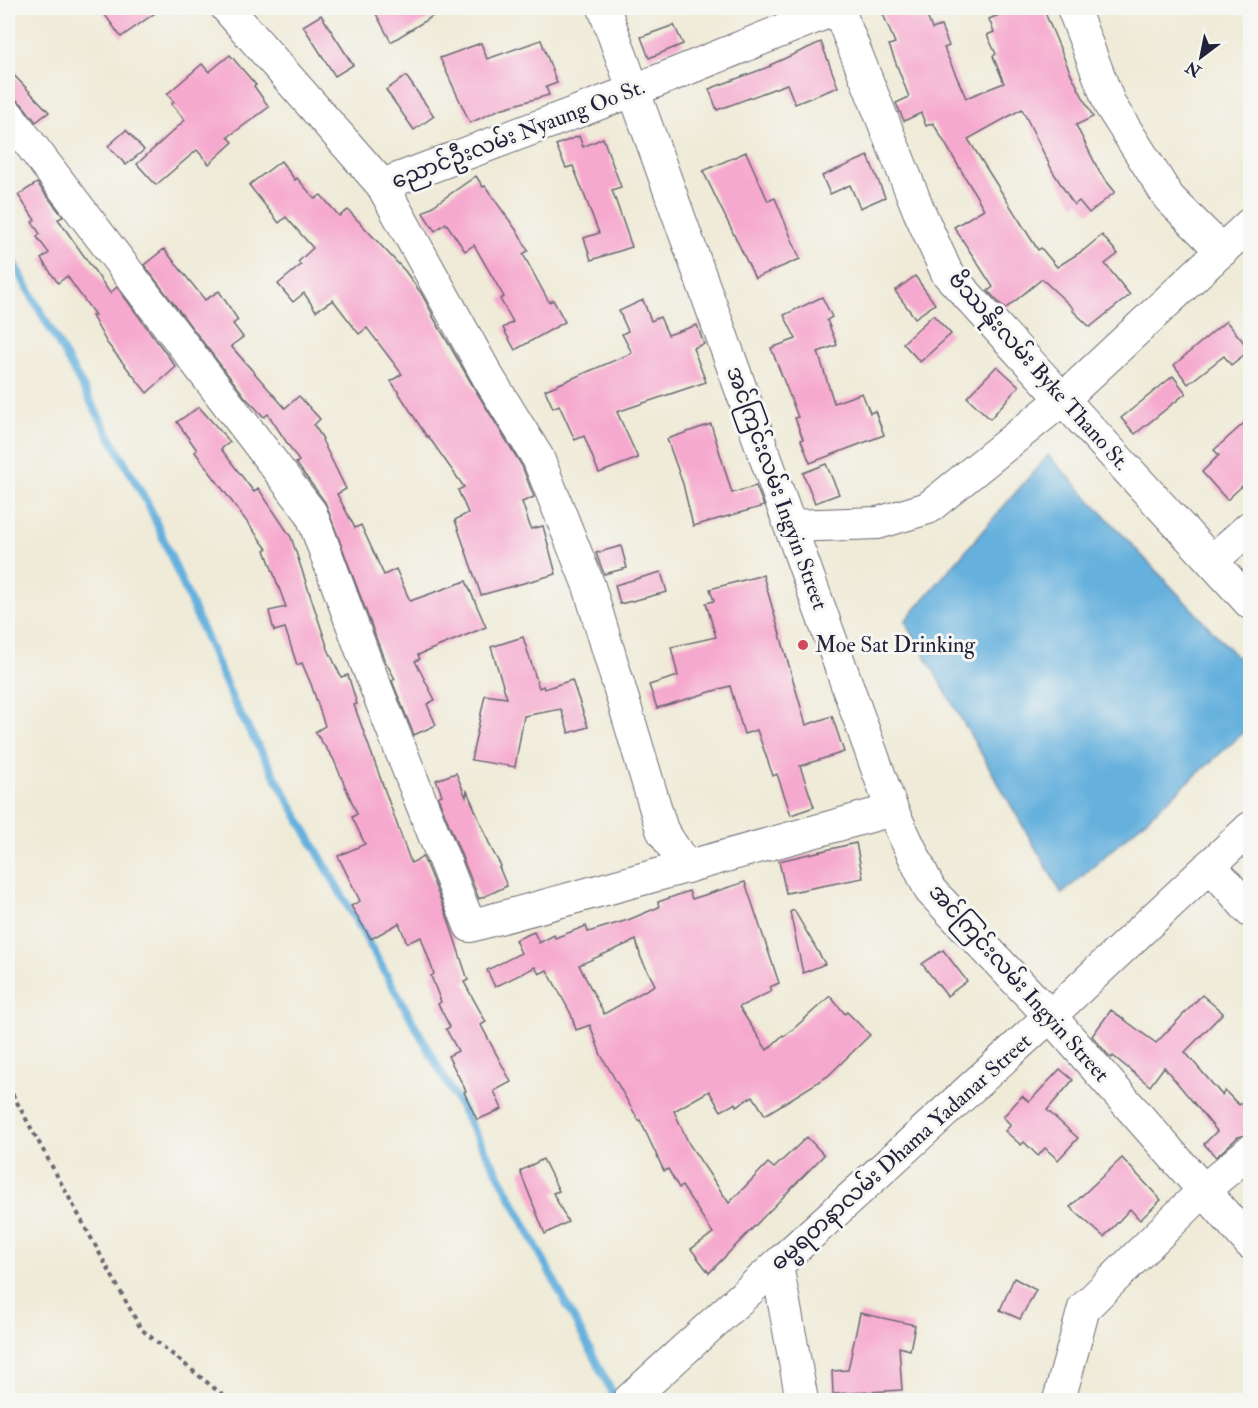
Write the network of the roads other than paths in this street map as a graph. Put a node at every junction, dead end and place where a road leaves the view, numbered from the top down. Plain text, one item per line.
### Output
1 (227, 8) edge
2 (604, 8) edge
3 (838, 8) edge
4 (1073, 8) edge
5 (634, 90) junction
6 (8, 115) edge
7 (382, 185) junction
8 (1251, 224) edge
9 (1222, 251) junction
10 (1063, 399) junction
11 (790, 526) junction
12 (1251, 526) edge
13 (1212, 561) junction
14 (1251, 603) edge
15 (892, 810) junction
16 (1251, 828) edge
17 (1210, 865) junction
18 (686, 867) junction
19 (1251, 911) edge
20 (1050, 1016) junction
21 (1251, 1151) edge
22 (1204, 1190) junction
23 (1251, 1243) edge
24 (777, 1265) junction
25 (629, 1401) edge
26 (802, 1401) edge
27 (1059, 1401) edge

1 - 7 street, ညောင်ဦးလမ်း Nyaung Oo St.
2 - 5 street, အင်ကြင်းလမ်း Ingyin Street
3 - 5 street, ညောင်ဦးလမ်း Nyaung Oo St.
3 - 10 street, ဗိဿနိုးလမ်း Byke Thano St.
4 - 9 street
5 - 7 street, ညောင်ဦးလမ်း Nyaung Oo St.
5 - 11 street, အင်ကြင်းလမ်း Ingyin Street
6 - 18 street
7 - 18 street
8 - 9 street
9 - 10 street
10 - 11 street
10 - 13 street, ဗိဿနိုးလမ်း Byke Thano St.
11 - 15 street, အင်ကြင်းလမ်း Ingyin Street
12 - 13 street
13 - 14 street, ဗိဿနိုးလမ်း Byke Thano St.
15 - 18 street
15 - 20 street, အင်ကြင်းလမ်း Ingyin Street
16 - 17 street, ဓမ္မရတနာလမ်း Dhama Yadanar Street
17 - 19 street
17 - 20 street, ဓမ္မရတနာလမ်း Dhama Yadanar Street
20 - 22 street, အင်ကြင်းလမ်း Ingyin Street
20 - 24 street, ဓမ္မရတနာလမ်း Dhama Yadanar Street
21 - 22 street
22 - 23 street, အင်ကြင်းလမ်း Ingyin Street
22 - 27 street
24 - 25 street, ဓမ္မရတနာလမ်း Dhama Yadanar Street
24 - 26 street

